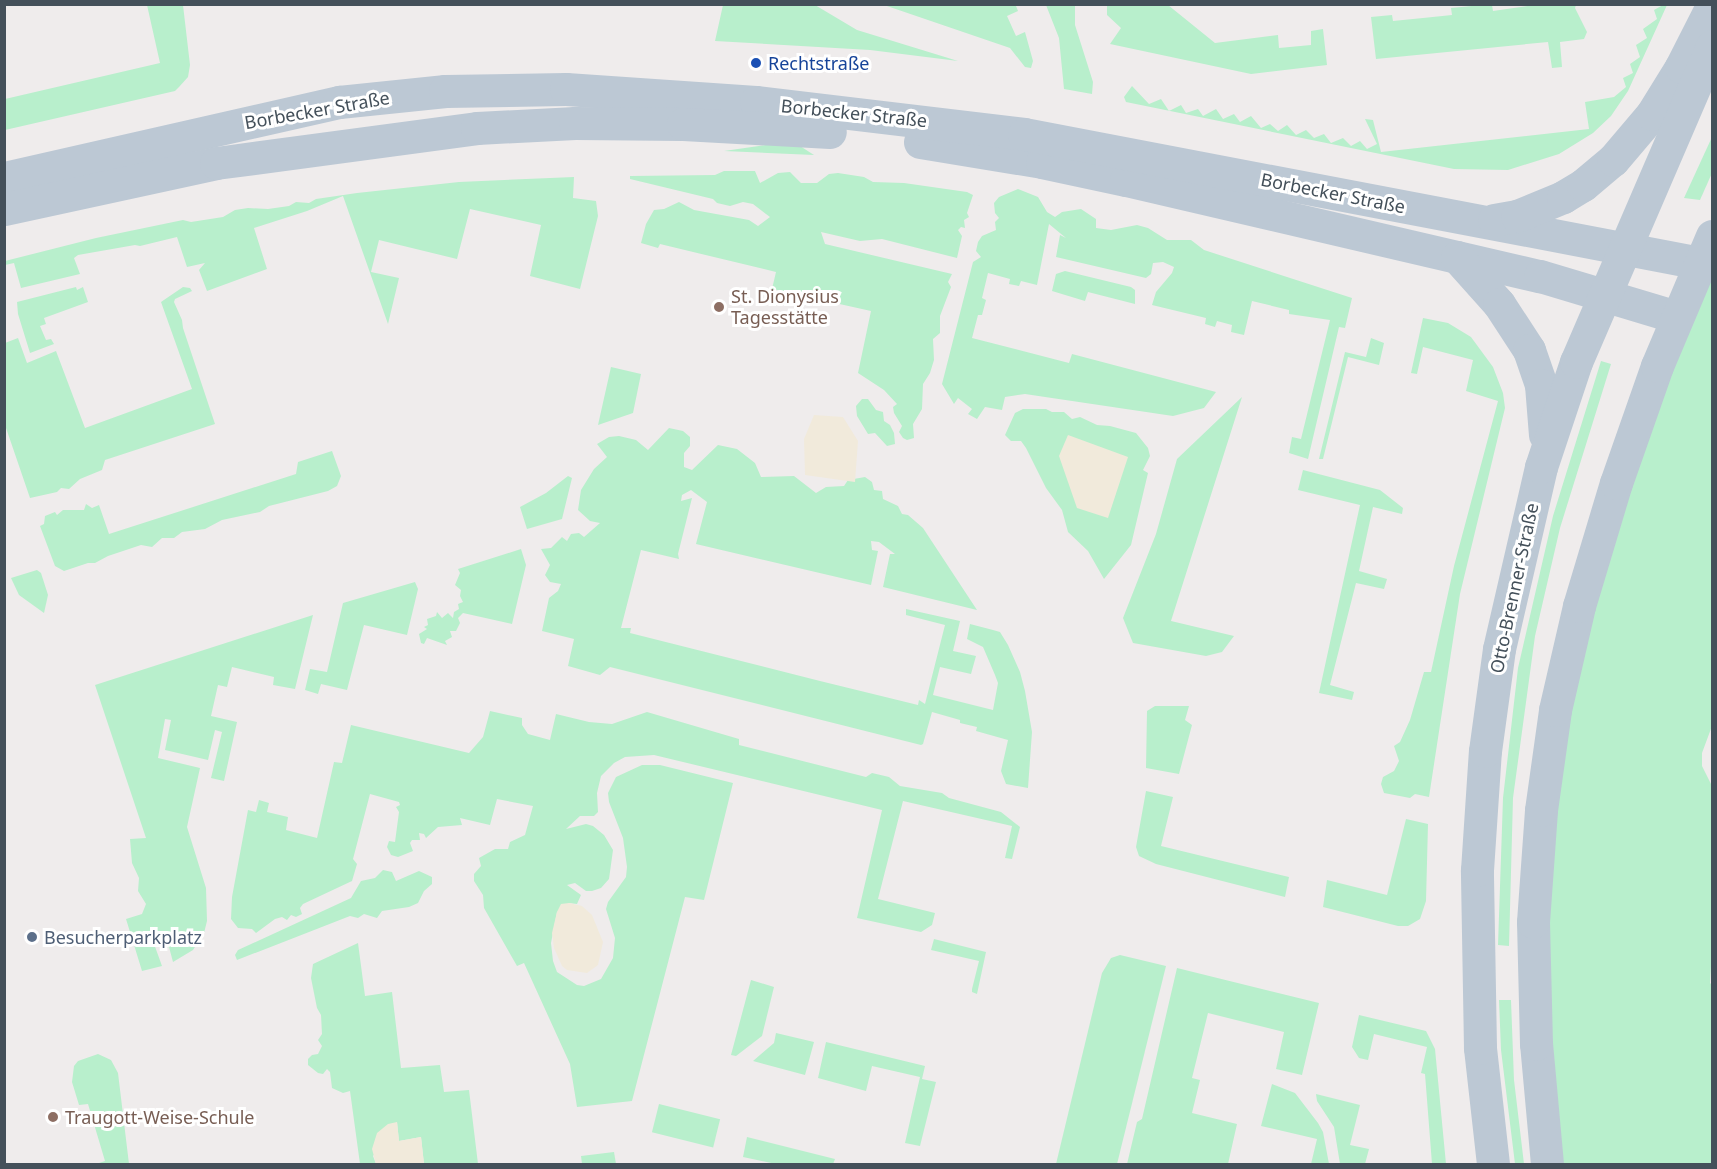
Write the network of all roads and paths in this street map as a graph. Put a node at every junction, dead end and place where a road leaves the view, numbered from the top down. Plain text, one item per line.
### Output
1 (1713, 6) edge
2 (1713, 45) edge
3 (4, 178) edge
4 (4, 209) edge
5 (1478, 221) junction
6 (1623, 248) junction
7 (1706, 249) edge
8 (1457, 257) junction
9 (1604, 294) junction
10 (1677, 317) junction
11 (1541, 467) junction
12 (1493, 1164) edge
13 (1547, 1164) edge

1 - 5 street
2 - 6 street, Otto-Brenner-Straße
3 - 5 street, Borbecker Straße
4 - 8 street, Borbecker Straße
5 - 6 street, Borbecker Straße
6 - 7 street, Borbecker Straße
6 - 9 street, Otto-Brenner-Straße
7 - 10 street
8 - 9 street, Borbecker Straße
8 - 11 street
9 - 10 street, Borbecker Straße
9 - 11 street, Otto-Brenner-Straße
10 - 13 street
11 - 12 street, Otto-Brenner-Straße

